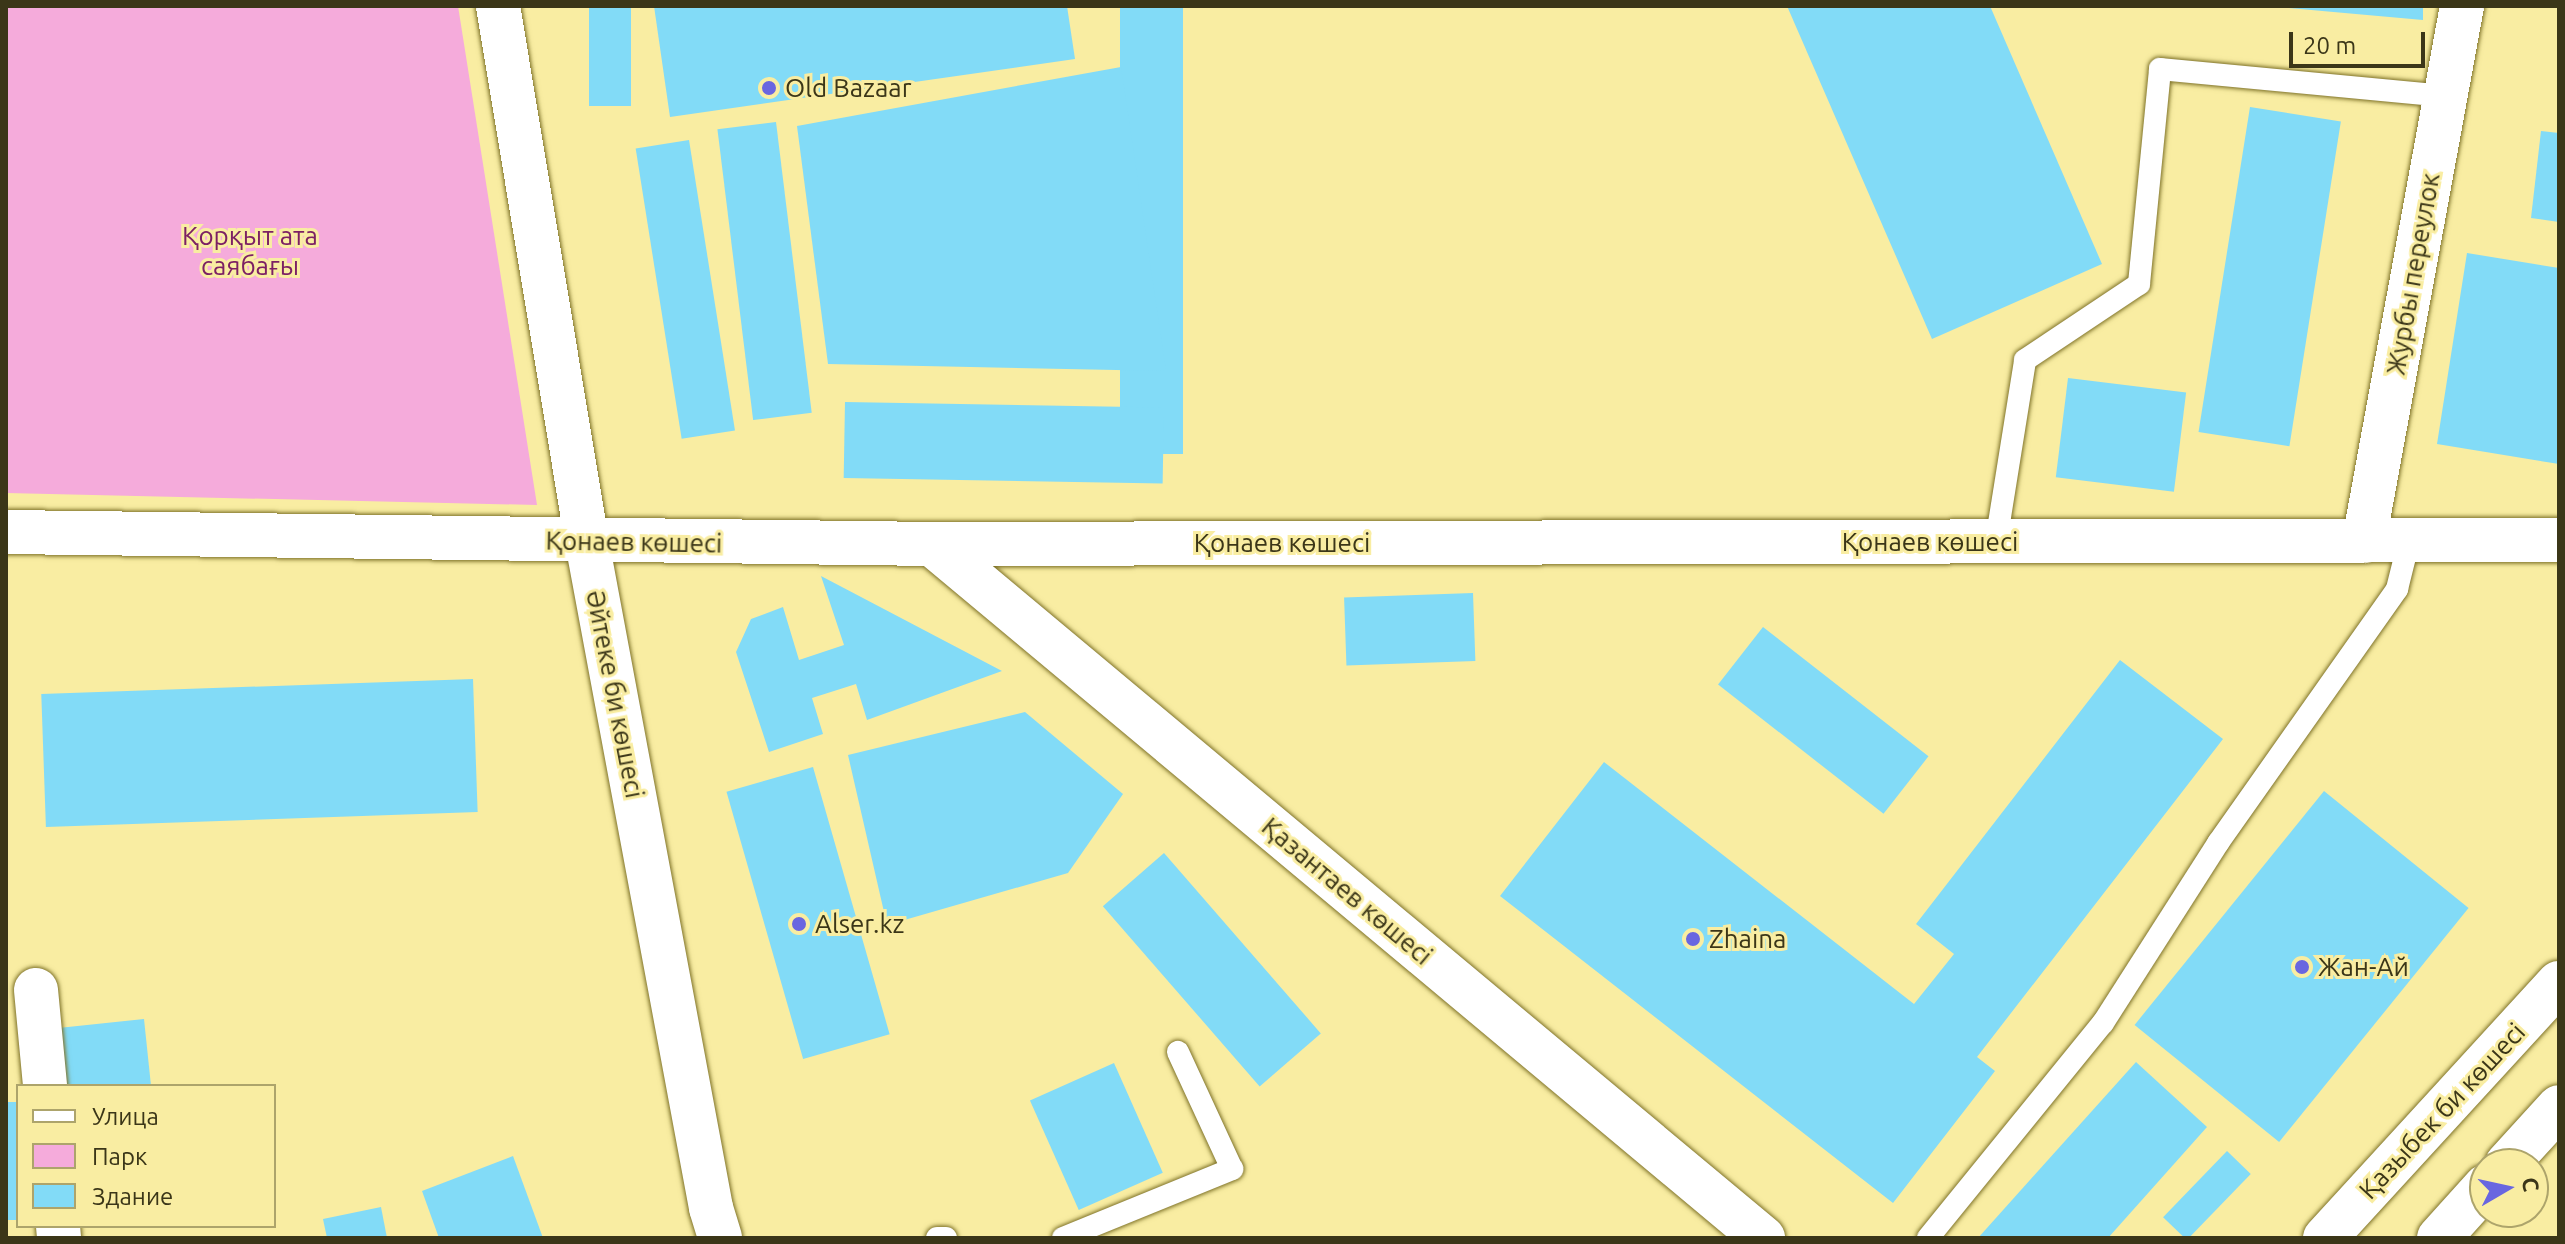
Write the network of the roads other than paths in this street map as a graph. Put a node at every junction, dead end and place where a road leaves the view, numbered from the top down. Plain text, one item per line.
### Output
1 (498, 6) edge
2 (2462, 6) edge
3 (2445, 96) junction
4 (6, 532) edge
5 (2559, 540) edge
6 (2364, 541) junction
7 (2409, 541) junction
8 (587, 542) junction
9 (1996, 542) junction
10 (932, 544) junction
11 (2559, 983) edge
12 (36, 990) dead end
13 (1178, 1052) dead end
14 (45, 1084) edge
15 (2559, 1107) edge
16 (2522, 1148) edge
17 (2469, 1205) edge
18 (720, 1238) edge
19 (937, 1238) edge
20 (946, 1238) edge
21 (1063, 1238) edge
22 (1763, 1238) edge
23 (1928, 1238) edge
24 (2325, 1238) edge
25 (2439, 1238) edge

1 - 8 street, Әйтеке би көшесі
2 - 3 street, Журбы переулок
3 - 6 street, Журбы переулок
3 - 9 lane
4 - 8 street, Қонаев көшесі
5 - 7 street, Қонаев көшесі
6 - 7 street, Қонаев көшесі
6 - 9 street, Қонаев көшесі
7 - 23 lane
8 - 10 street, Қонаев көшесі
8 - 18 street, Әйтеке би көшесі
9 - 10 street, Қонаев көшесі
10 - 22 street, Қазантаев көшесі
11 - 24 street, Қазыбек би көшесі
12 - 14 street
13 - 21 lane
15 - 16 street
17 - 25 street
19 - 20 lane

